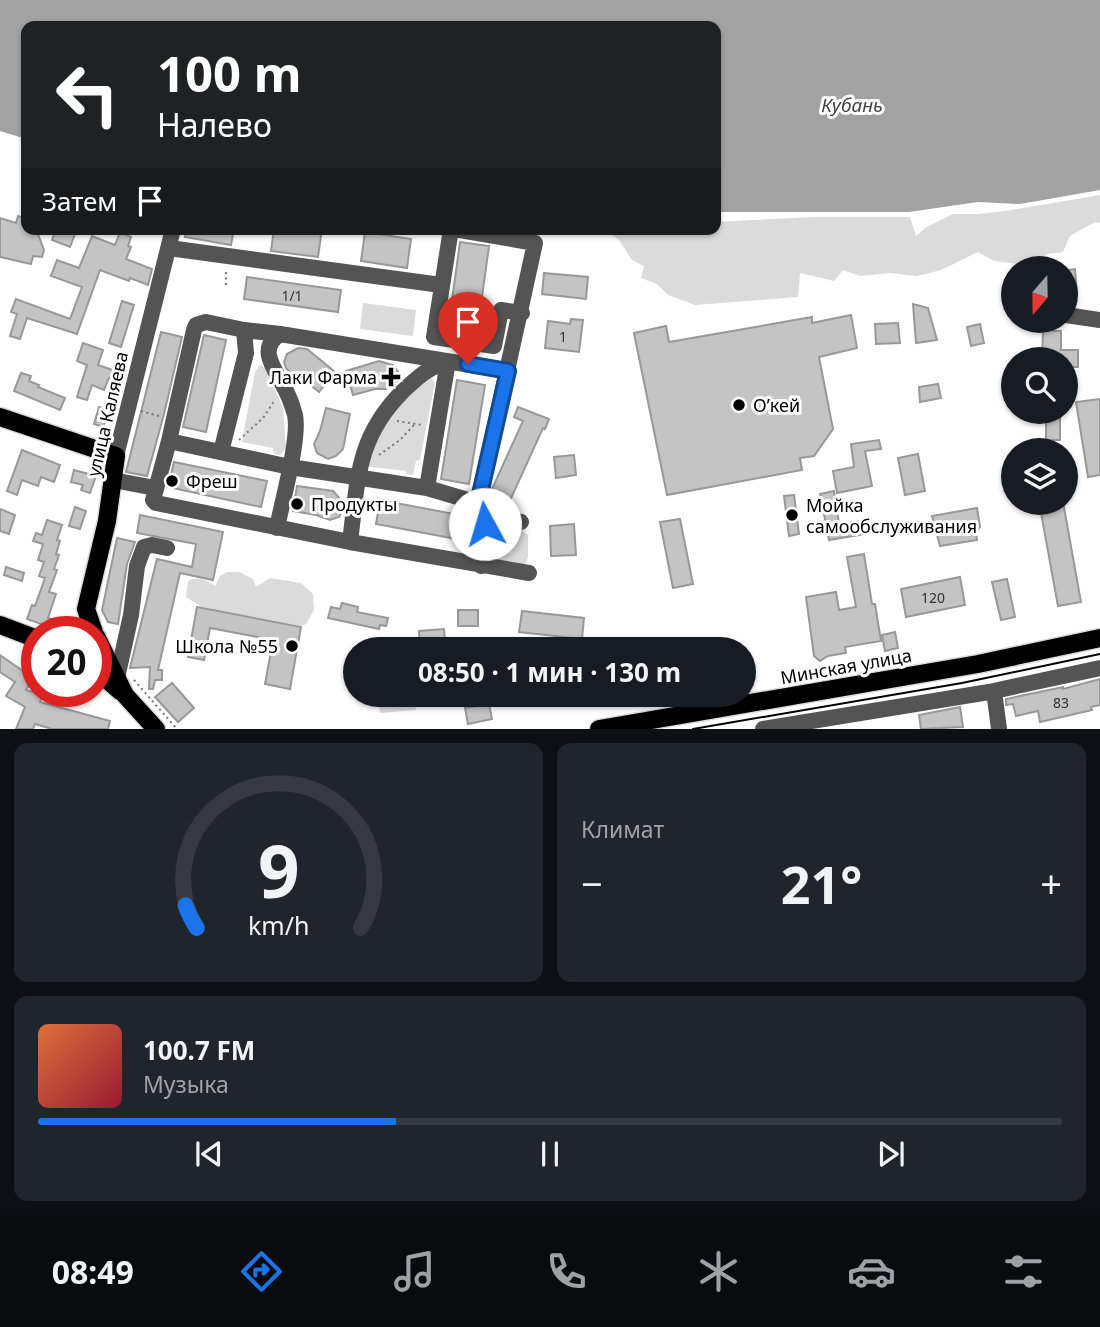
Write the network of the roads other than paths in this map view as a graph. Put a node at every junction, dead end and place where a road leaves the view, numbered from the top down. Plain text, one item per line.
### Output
1 (172, 235) edge
2 (452, 235) edge
3 (489, 235) edge
4 (169, 248) junction
5 (441, 285) junction
6 (522, 313) junction
7 (1078, 317) edge
8 (1100, 320) edge
9 (244, 330) junction
10 (281, 334) junction
11 (407, 354) junction
12 (448, 361) junction
13 (508, 371) junction
14 (415, 379) junction
15 (0, 417) edge
16 (169, 441) junction
17 (223, 447) junction
18 (116, 456) junction
19 (290, 467) junction
20 (359, 478) junction
21 (113, 480) junction
22 (155, 488) junction
23 (427, 488) junction
24 (479, 509) junction
25 (521, 522) dead end
26 (277, 528) junction
27 (350, 542) junction
28 (167, 548) dead end
29 (481, 566) junction
30 (529, 573) dead end
31 (86, 609) junction
32 (84, 616) edge
33 (89, 616) edge
34 (0, 625) edge
35 (21, 633) edge
36 (1100, 638) edge
37 (112, 668) edge
38 (1100, 668) edge
39 (117, 678) junction
40 (112, 684) edge
41 (994, 691) junction
42 (125, 695) junction
43 (765, 728) edge
44 (156, 729) edge
45 (598, 729) edge
46 (999, 729) edge

1 - 4 street, улица Каляева
2 - 5 street
3 - 6 street
4 - 5 street
4 - 18 street, улица Каляева
5 - 6 street
6 - 13 street
7 - 8 street
9 - 10 street
9 - 16 street
9 - 17 street
10 - 11 street
10 - 19 street
11 - 12 street
11 - 14 street
12 - 13 street
12 - 14 street
12 - 23 street
13 - 24 street
14 - 20 street
15 - 18 main road
16 - 17 street
16 - 22 street
17 - 19 street
18 - 21 main road, улица Каляева
19 - 20 street
19 - 26 street
20 - 23 street
20 - 27 street
21 - 22 street
21 - 31 main road, улица Каляева
22 - 26 street
23 - 24 street
24 - 25 street
24 - 29 street
26 - 27 street
27 - 29 street
28 - 39 street
29 - 30 street
31 - 32 main road, улица Каляева
31 - 33 main road
34 - 35 main road
36 - 45 main road, Минская улица
37 - 39 main road
38 - 41 street
39 - 42 main road
40 - 42 main road
41 - 43 street
41 - 46 street
42 - 44 main road

